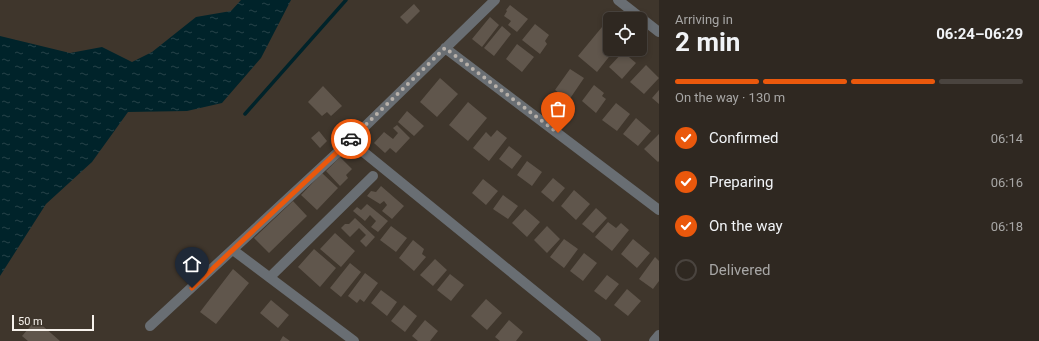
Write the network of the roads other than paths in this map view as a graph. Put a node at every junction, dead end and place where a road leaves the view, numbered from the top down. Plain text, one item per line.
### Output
1 (495, 0) edge
2 (618, 0) edge
3 (659, 32) edge
4 (445, 48) junction
5 (350, 140) junction
6 (373, 176) dead end
7 (659, 210) edge
8 (233, 250) junction
9 (270, 277) junction
10 (150, 326) dead end
11 (659, 335) edge
12 (354, 341) edge
13 (596, 341) edge
14 (654, 341) edge

1 - 4 street
2 - 3 street
4 - 5 street
4 - 7 street
5 - 8 street
5 - 13 street
6 - 9 street
8 - 9 street
8 - 10 street
9 - 12 street
11 - 14 street

